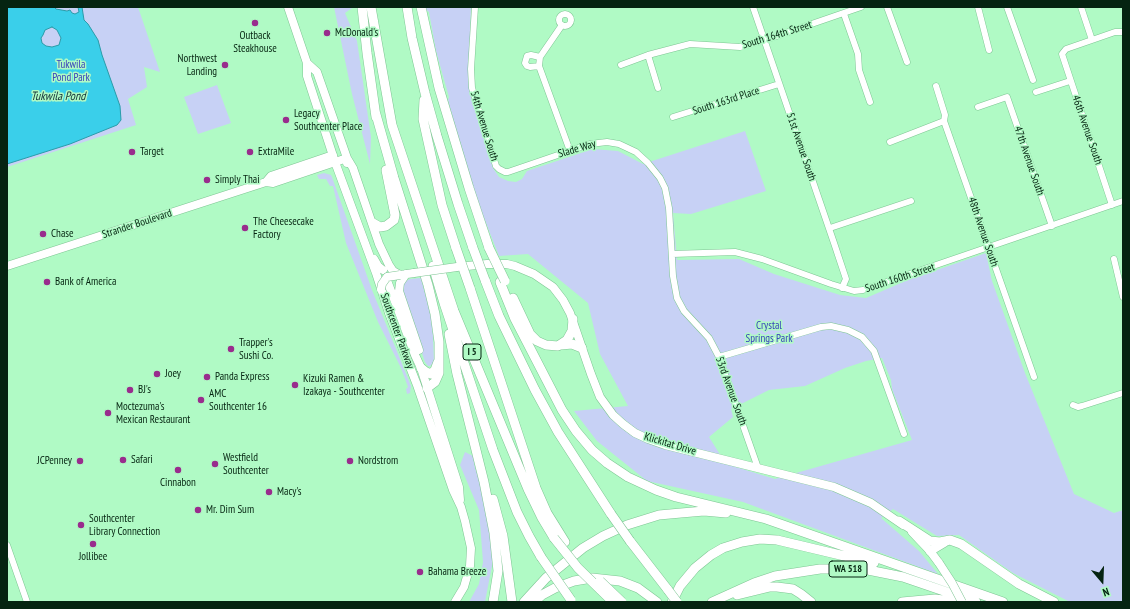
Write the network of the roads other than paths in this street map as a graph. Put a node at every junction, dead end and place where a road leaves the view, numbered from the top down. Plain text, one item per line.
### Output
1 (288, 7) edge
2 (362, 7) edge
3 (371, 7) edge
4 (407, 7) edge
5 (421, 7) edge
6 (475, 7) edge
7 (754, 7) edge
8 (861, 7) edge
9 (888, 7) edge
10 (978, 7) edge
11 (1007, 7) edge
12 (1081, 7) edge
13 (844, 14) junction
14 (562, 25) dead end
15 (1122, 32) edge
16 (765, 40) junction
17 (1092, 40) junction
18 (989, 50) dead end
19 (648, 55) junction
20 (540, 57) junction
21 (907, 62) dead end
22 (306, 63) junction
23 (621, 65) dead end
24 (540, 66) junction
25 (1033, 80) dead end
26 (1070, 81) junction
27 (779, 84) junction
28 (936, 86) dead end
29 (658, 88) dead end
30 (312, 90) junction
31 (1036, 92) dead end
32 (425, 93) junction
33 (870, 102) dead end
34 (978, 107) dead end
35 (375, 111) junction
36 (331, 113) junction
37 (673, 117) dead end
38 (944, 121) junction
39 (890, 142) dead end
40 (570, 151) junction
41 (339, 159) junction
42 (404, 160) junction
43 (501, 171) joint
44 (911, 201) dead end
45 (1123, 201) edge
46 (1112, 205) junction
47 (373, 223) junction
48 (1052, 226) junction
49 (830, 228) junction
50 (988, 247) junction
51 (672, 254) junction
52 (1114, 259) dead end
53 (380, 262) dead end
54 (7, 266) edge
55 (373, 267) junction
56 (383, 270) junction
57 (407, 274) junction
58 (502, 281) junction
59 (388, 282) dead end
60 (842, 288) junction
61 (381, 289) junction
62 (1123, 297) edge
63 (444, 303) junction
64 (573, 319) junction
65 (558, 346) junction
66 (582, 348) junction
67 (719, 357) junction
68 (439, 359) junction
69 (421, 368) junction
70 (1034, 377) dead end
71 (427, 388) junction
72 (1123, 393) edge
73 (464, 400) junction
74 (1073, 405) dead end
75 (904, 434) dead end
76 (758, 468) junction
77 (461, 508) junction
78 (766, 519) junction
79 (899, 521) junction
80 (950, 540) junction
81 (7, 545) edge
82 (930, 552) junction
83 (930, 577) junction
84 (511, 600) edge
85 (716, 600) edge
86 (571, 601) edge
87 (27, 602) edge
88 (455, 602) edge
89 (493, 602) edge
90 (524, 602) edge
91 (534, 602) edge
92 (613, 602) edge
93 (622, 602) edge
94 (657, 602) edge
95 (672, 602) edge
96 (677, 602) edge
97 (811, 602) edge
98 (902, 602) edge
99 (959, 602) edge
100 (962, 602) edge
101 (976, 602) edge
102 (1003, 602) edge
103 (1054, 602) edge

1 - 22 main road, Southcenter Parkway
2 - 35 highway
3 - 42 highway, I 5
4 - 32 highway, I 5
5 - 58 highway, bridge
6 - 43 street, 54th Avenue South
7 - 16 street, 51st Avenue South
8 - 13 street, South 164th Street
9 - 21 street
10 - 18 street
11 - 25 street
12 - 17 street
13 - 16 street, South 164th Street
13 - 33 street
14 - 20 street
15 - 17 street
16 - 19 street, South 164th Street
16 - 27 street, 51st Avenue South
17 - 26 street, 46th Avenue South
19 - 23 street, South 164th Street
19 - 29 street
20 - 24 street
20 - 24 street
22 - 30 main road, Southcenter Parkway
22 - 36 main road, Southcenter Parkway
24 - 40 street
26 - 31 street
26 - 46 street, 46th Avenue South
27 - 37 street, South 163rd Place
27 - 49 street, 51st Avenue South
28 - 38 street, 48th Avenue South
30 - 36 main road
30 - 41 main road, Southcenter Parkway
32 - 93 highway, I 5, bridge
32 - 96 highway, I 5, bridge
34 - 48 street, 47th Avenue South
35 - 47 highway
35 - 68 highway
36 - 41 main road, Southcenter Parkway
38 - 39 street
38 - 50 street, 48th Avenue South
40 - 43 street, Slade Way
40 - 51 street, Slade Way
41 - 47 main road
41 - 53 main road, Southcenter Parkway
41 - 54 main road, Strander Boulevard
41 - 55 main road, Southcenter Parkway
41 - 56 main road
42 - 63 highway, I 5
42 - 92 highway, I 5, bridge
44 - 49 street
45 - 46 street, South 160th Street
46 - 48 street, South 160th Street
47 - 57 main road
48 - 50 street, South 160th Street
49 - 60 street, 51st Avenue South
50 - 60 street, South 160th Street
50 - 70 street, 48th Avenue South
51 - 60 street, South 160th Street
51 - 67 street, 53rd Avenue South
52 - 62 street
55 - 56 main road
55 - 61 main road, Southcenter Parkway
56 - 57 main road
57 - 61 main road, Klickitat Drive, bridge
57 - 64 main road, Klickitat Drive, bridge
57 - 69 main road
58 - 65 highway
58 - 78 highway
59 - 69 main road, Southcenter Parkway
61 - 77 main road, Southcenter Parkway
63 - 73 highway
63 - 86 highway, I 5, bridge
64 - 65 highway
64 - 66 main road, Klickitat Drive
65 - 66 highway
66 - 76 main road, Klickitat Drive
67 - 75 street
67 - 76 street, 53rd Avenue South
68 - 69 highway
68 - 71 highway
69 - 71 main road, Southcenter Parkway
71 - 77 main road, Southcenter Parkway
72 - 74 street
73 - 84 highway
73 - 89 highway
76 - 79 main road, Klickitat Drive
77 - 88 main road, Southcenter Parkway
78 - 83 highway, WA 518
78 - 90 highway, WA 518
79 - 80 highway
79 - 82 main road, Klickitat Drive
80 - 82 highway
80 - 103 highway
81 - 87 street
82 - 100 main road, Klickitat Drive, bridge
83 - 95 highway
83 - 102 highway, WA 518
85 - 97 highway
85 - 101 highway, WA 518
91 - 94 highway
98 - 99 highway

